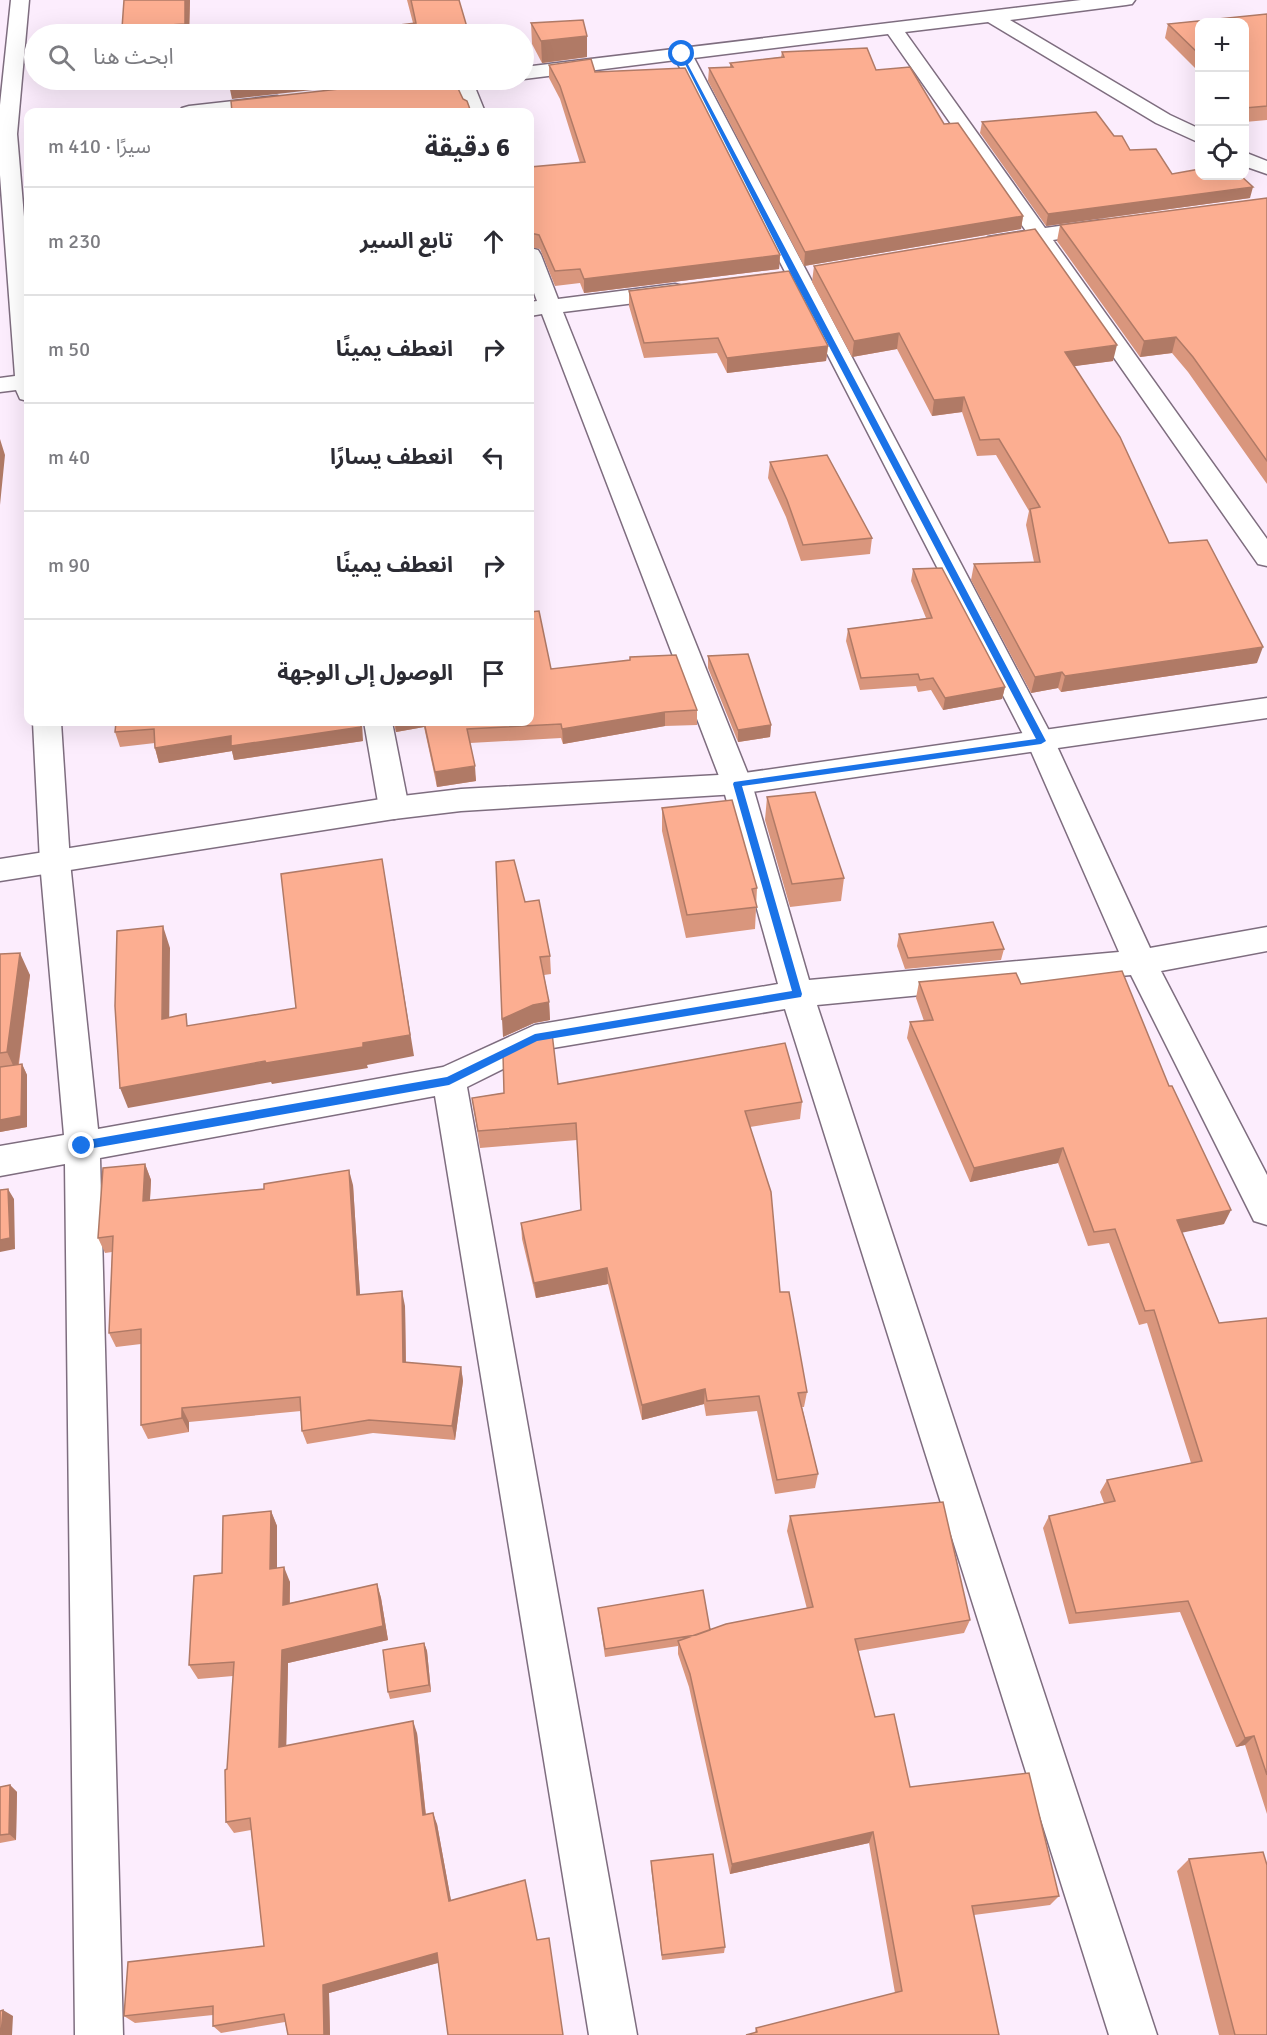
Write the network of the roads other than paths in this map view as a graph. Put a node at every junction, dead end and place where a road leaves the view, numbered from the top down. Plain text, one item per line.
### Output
1 (20, 0) edge
2 (1126, 0) edge
3 (991, 16) junction
4 (893, 28) junction
5 (682, 54) junction
6 (534, 72) edge
7 (467, 90) edge
8 (291, 100) edge
9 (251, 108) edge
10 (474, 108) edge
11 (12, 134) edge
12 (1195, 134) edge
13 (1249, 160) edge
14 (1267, 168) edge
15 (1118, 224) edge
16 (1037, 235) junction
17 (980, 245) edge
18 (534, 279) edge
19 (690, 289) edge
20 (539, 308) edge
21 (24, 319) edge
22 (24, 382) edge
23 (0, 385) edge
24 (1267, 558) edge
25 (1267, 708) edge
26 (47, 726) edge
27 (379, 726) edge
28 (1041, 741) junction
29 (737, 784) junction
30 (394, 808) junction
31 (55, 862) junction
32 (0, 870) edge
33 (1267, 939) edge
34 (1140, 962) junction
35 (797, 994) junction
36 (449, 1080) junction
37 (82, 1146) junction
38 (0, 1161) edge
39 (1267, 1210) edge
40 (99, 2035) edge
41 (612, 2035) edge
42 (1133, 2035) edge

1 - 11 street
2 - 3 street
3 - 4 street
3 - 12 street
4 - 5 street
4 - 16 street
5 - 6 street
5 - 28 street
7 - 10 street
8 - 9 street
11 - 21 street
13 - 14 street
15 - 16 street
16 - 17 street
16 - 24 street
18 - 20 street
19 - 20 street
20 - 29 street
22 - 23 street
25 - 28 street
26 - 31 street
27 - 30 street
28 - 29 street
28 - 34 street
29 - 30 street
29 - 35 street
30 - 31 street
31 - 32 street
31 - 37 street
33 - 34 street
34 - 35 street
34 - 39 street
35 - 36 street
35 - 42 street
36 - 37 street
36 - 41 street
37 - 38 street
37 - 40 street

